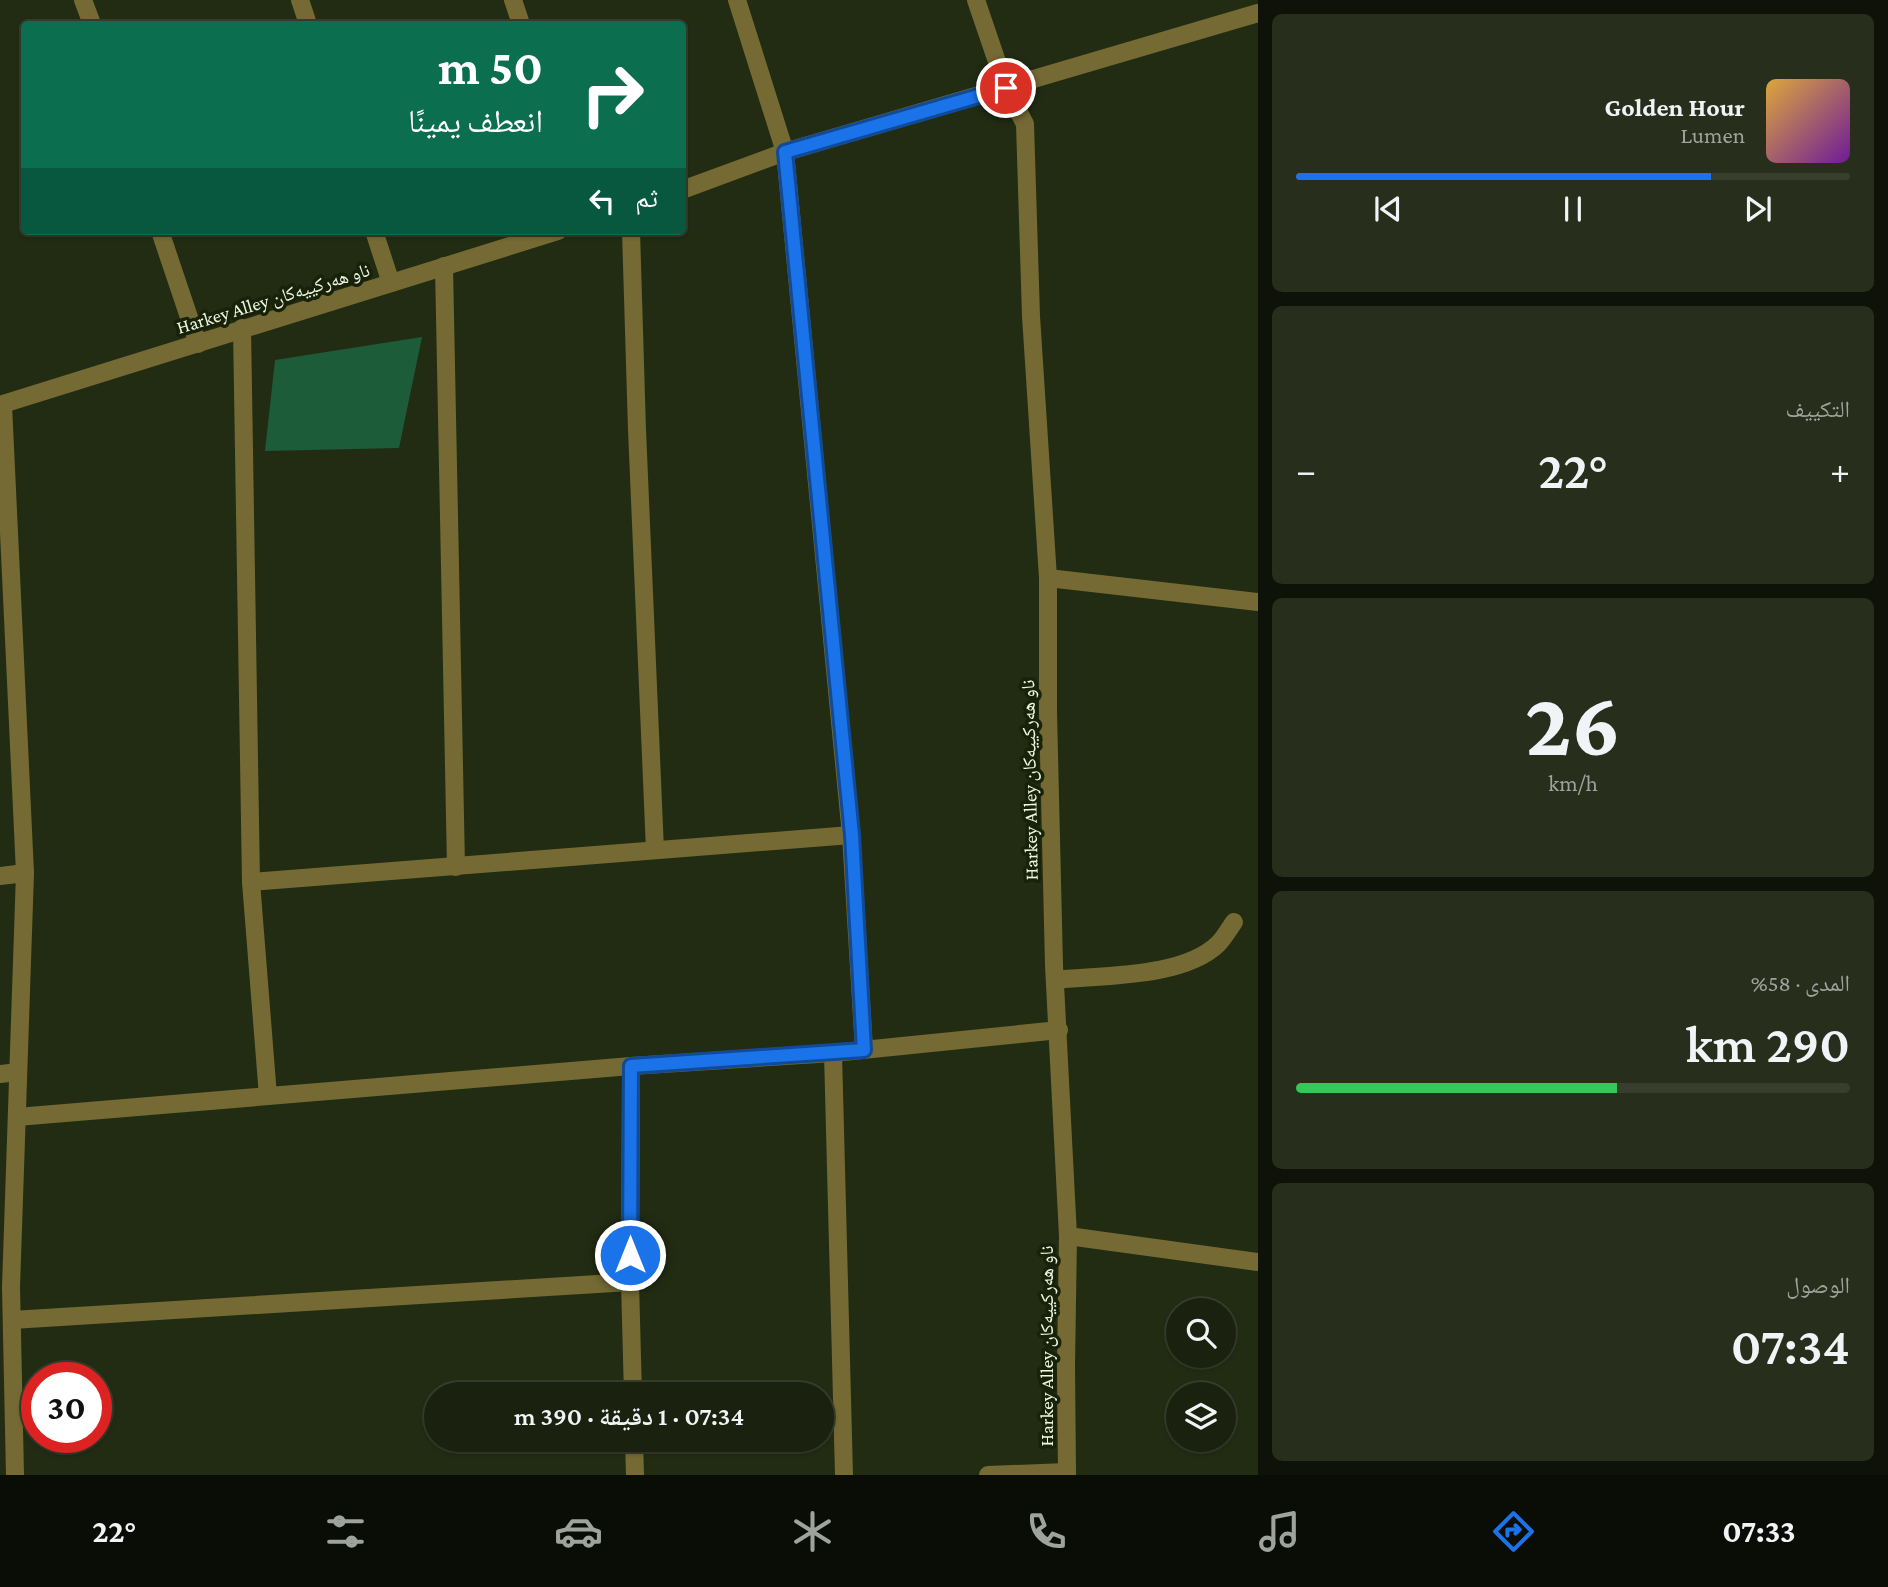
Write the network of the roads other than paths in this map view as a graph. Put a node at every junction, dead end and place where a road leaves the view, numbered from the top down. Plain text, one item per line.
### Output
1 (83, 0) edge
2 (300, 0) edge
3 (513, 0) edge
4 (737, 0) edge
5 (976, 0) edge
6 (1258, 13) edge
7 (91, 21) edge
8 (306, 21) edge
9 (520, 21) edge
10 (1006, 88) junction
11 (785, 152) junction
12 (686, 189) edge
13 (161, 235) edge
14 (375, 235) edge
15 (545, 235) edge
16 (631, 235) edge
17 (444, 266) junction
18 (391, 283) junction
19 (242, 328) junction
20 (198, 344) junction
21 (1, 405) edge
22 (1048, 578) junction
23 (1258, 602) edge
24 (852, 835) junction
25 (655, 850) junction
26 (456, 867) junction
27 (25, 873) junction
28 (0, 876) edge
29 (251, 882) junction
30 (1234, 922) dead end
31 (1055, 980) junction
32 (1059, 1030) junction
33 (864, 1050) junction
34 (833, 1053) junction
35 (631, 1066) junction
36 (9, 1073) edge
37 (268, 1096) junction
38 (17, 1117) junction
39 (1068, 1236) junction
40 (1258, 1262) edge
41 (630, 1282) junction
42 (6, 1287) edge
43 (12, 1320) junction
44 (633, 1382) edge
45 (634, 1452) edge
46 (1067, 1473) edge
47 (15, 1475) edge
48 (635, 1475) edge
49 (844, 1475) edge
50 (988, 1475) edge

1 - 7 street
2 - 8 street
3 - 9 street
4 - 11 street
5 - 10 street, Harkey Alley ناو هەركييەكان
6 - 10 street
10 - 11 street
10 - 22 street, Harkey Alley ناو هەركييەكان
11 - 12 street
11 - 24 street
13 - 20 street
14 - 18 street
15 - 17 street, Harkey Alley ناو هەركييەكان
16 - 25 street
17 - 18 street, Harkey Alley ناو هەركييەكان
17 - 26 street
18 - 19 street, Harkey Alley ناو هەركييەكان
19 - 20 street, Harkey Alley ناو هەركييەكان
19 - 29 street
20 - 21 street, Harkey Alley ناو هەركييەكان
21 - 27 street
22 - 23 street
22 - 31 street, Harkey Alley ناو هەركييەكان
24 - 25 street
24 - 33 street
25 - 26 street
26 - 29 street
27 - 28 street
27 - 36 street
29 - 37 street
30 - 31 street
31 - 32 street, Harkey Alley ناو هەركييەكان
32 - 33 street
32 - 39 street, Harkey Alley ناو هەركييەكان
33 - 34 street
34 - 35 street
34 - 49 street
35 - 37 street
35 - 41 street
36 - 38 street
37 - 38 street
38 - 42 street
39 - 40 street
39 - 46 street, Harkey Alley ناو هەركييەكان
41 - 43 street
41 - 44 street
42 - 43 street
43 - 47 street
45 - 48 street
46 - 50 street

